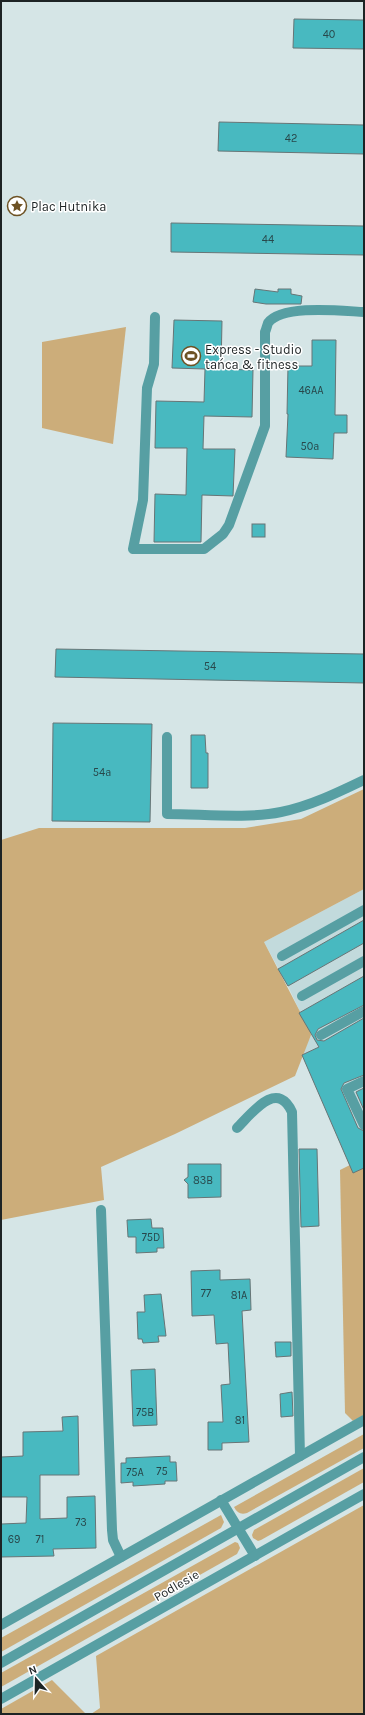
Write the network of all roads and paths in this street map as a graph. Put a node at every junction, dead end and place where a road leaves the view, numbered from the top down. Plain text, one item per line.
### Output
1 (364, 312) edge
2 (155, 317) dead end
3 (167, 737) dead end
4 (364, 780) edge
5 (364, 910) edge
6 (282, 956) dead end
7 (364, 961) edge
8 (302, 996) dead end
9 (364, 1012) edge
10 (321, 1034) dead end
11 (364, 1081) edge
12 (364, 1125) edge
13 (237, 1128) dead end
14 (101, 1210) dead end
15 (364, 1420) edge
16 (300, 1456) junction
17 (364, 1457) edge
18 (364, 1494) edge
19 (221, 1500) junction
20 (238, 1528) junction
21 (255, 1556) junction
22 (121, 1557) junction
23 (1, 1625) edge
24 (1, 1663) edge
25 (1, 1699) edge

1 - 2 street
3 - 4 street
5 - 6 street
7 - 8 street
9 - 10 street
11 - 12 street
13 - 16 street
14 - 22 street
15 - 16 street
16 - 19 street
17 - 20 street, Podlesie
18 - 21 street, Podlesie
19 - 20 street
19 - 22 street
20 - 21 street
20 - 24 street, Podlesie
21 - 25 street, Podlesie
22 - 23 street

